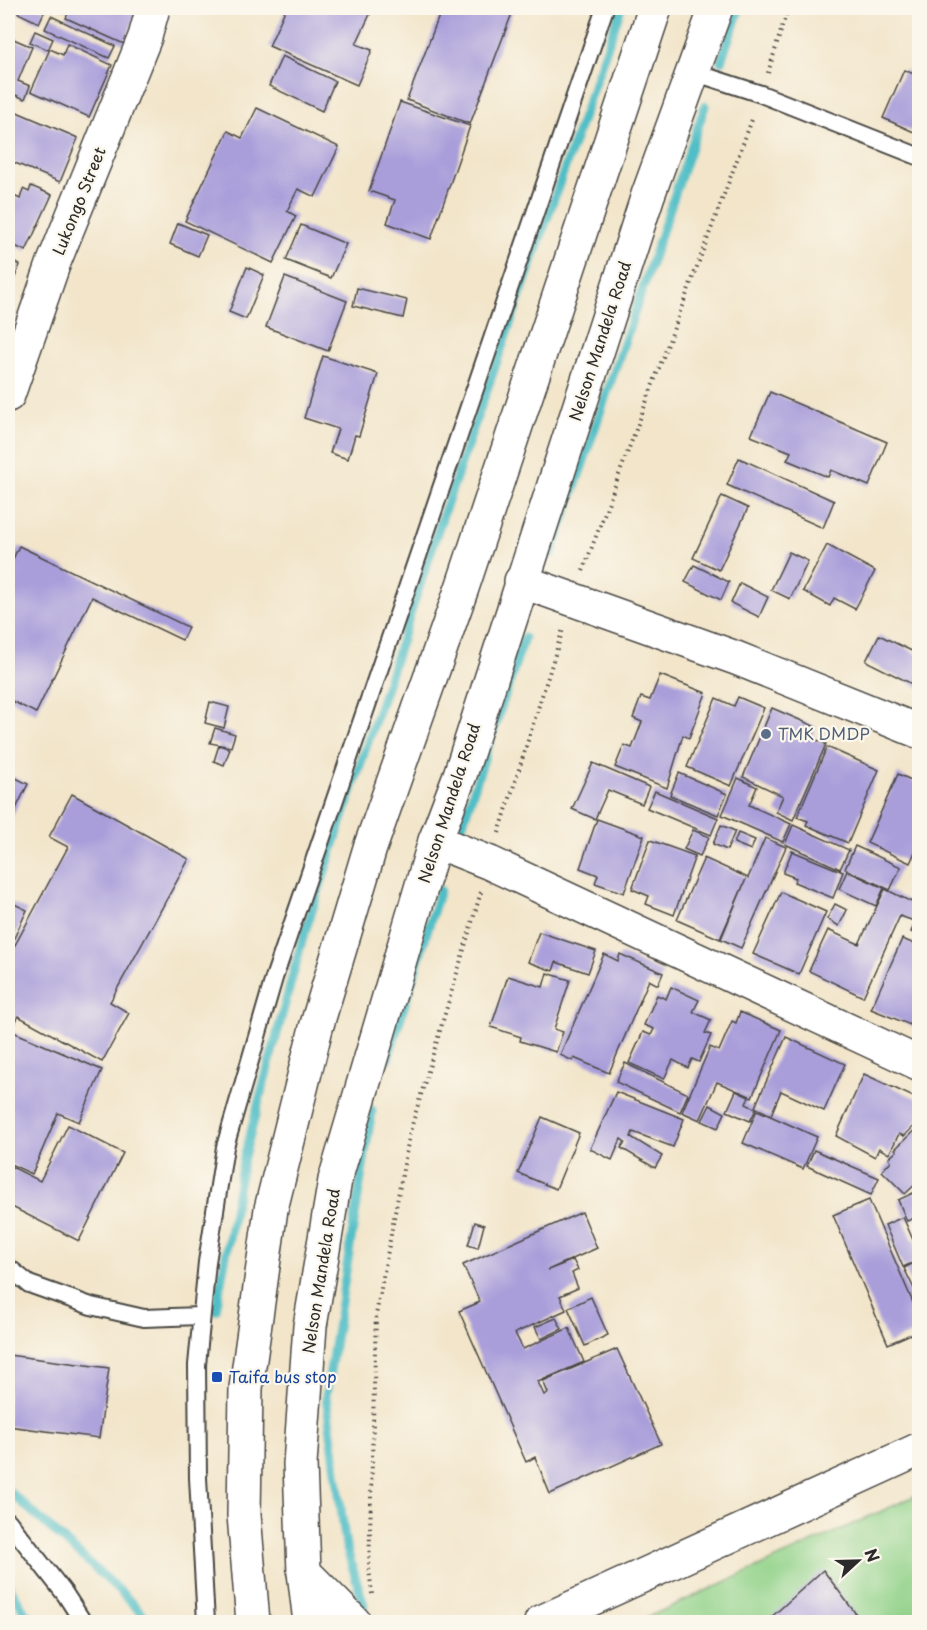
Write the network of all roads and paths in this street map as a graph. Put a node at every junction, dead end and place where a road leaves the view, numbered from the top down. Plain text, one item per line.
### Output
1 (153, 8) edge
2 (606, 8) edge
3 (655, 8) edge
4 (716, 8) edge
5 (788, 8) edge
6 (693, 72) junction
7 (761, 94) junction
8 (920, 158) edge
9 (8, 395) edge
10 (520, 581) junction
11 (573, 598) junction
12 (920, 732) edge
13 (435, 841) junction
14 (490, 863) junction
15 (920, 1064) edge
16 (8, 1268) edge
17 (200, 1316) junction
18 (920, 1449) edge
19 (8, 1521) edge
20 (304, 1572) junction
21 (363, 1612) edge
22 (83, 1623) edge
23 (206, 1623) edge
24 (253, 1623) edge
25 (310, 1623) edge
26 (542, 1623) edge

1 - 9 main road, Lukongo Street
2 - 17 lane
3 - 24 main road
4 - 6 main road, Nelson Mandela Road
5 - 7 path
6 - 7 lane
6 - 10 main road, Nelson Mandela Road
7 - 8 lane
7 - 11 path
10 - 11 main road
10 - 13 main road, Nelson Mandela Road
11 - 12 main road
11 - 14 path
13 - 14 main road
13 - 20 main road, Nelson Mandela Road
14 - 15 main road
14 - 21 path
16 - 17 lane
17 - 23 lane
18 - 26 main road
19 - 22 lane
20 - 21 main road
20 - 25 main road, Nelson Mandela Road

